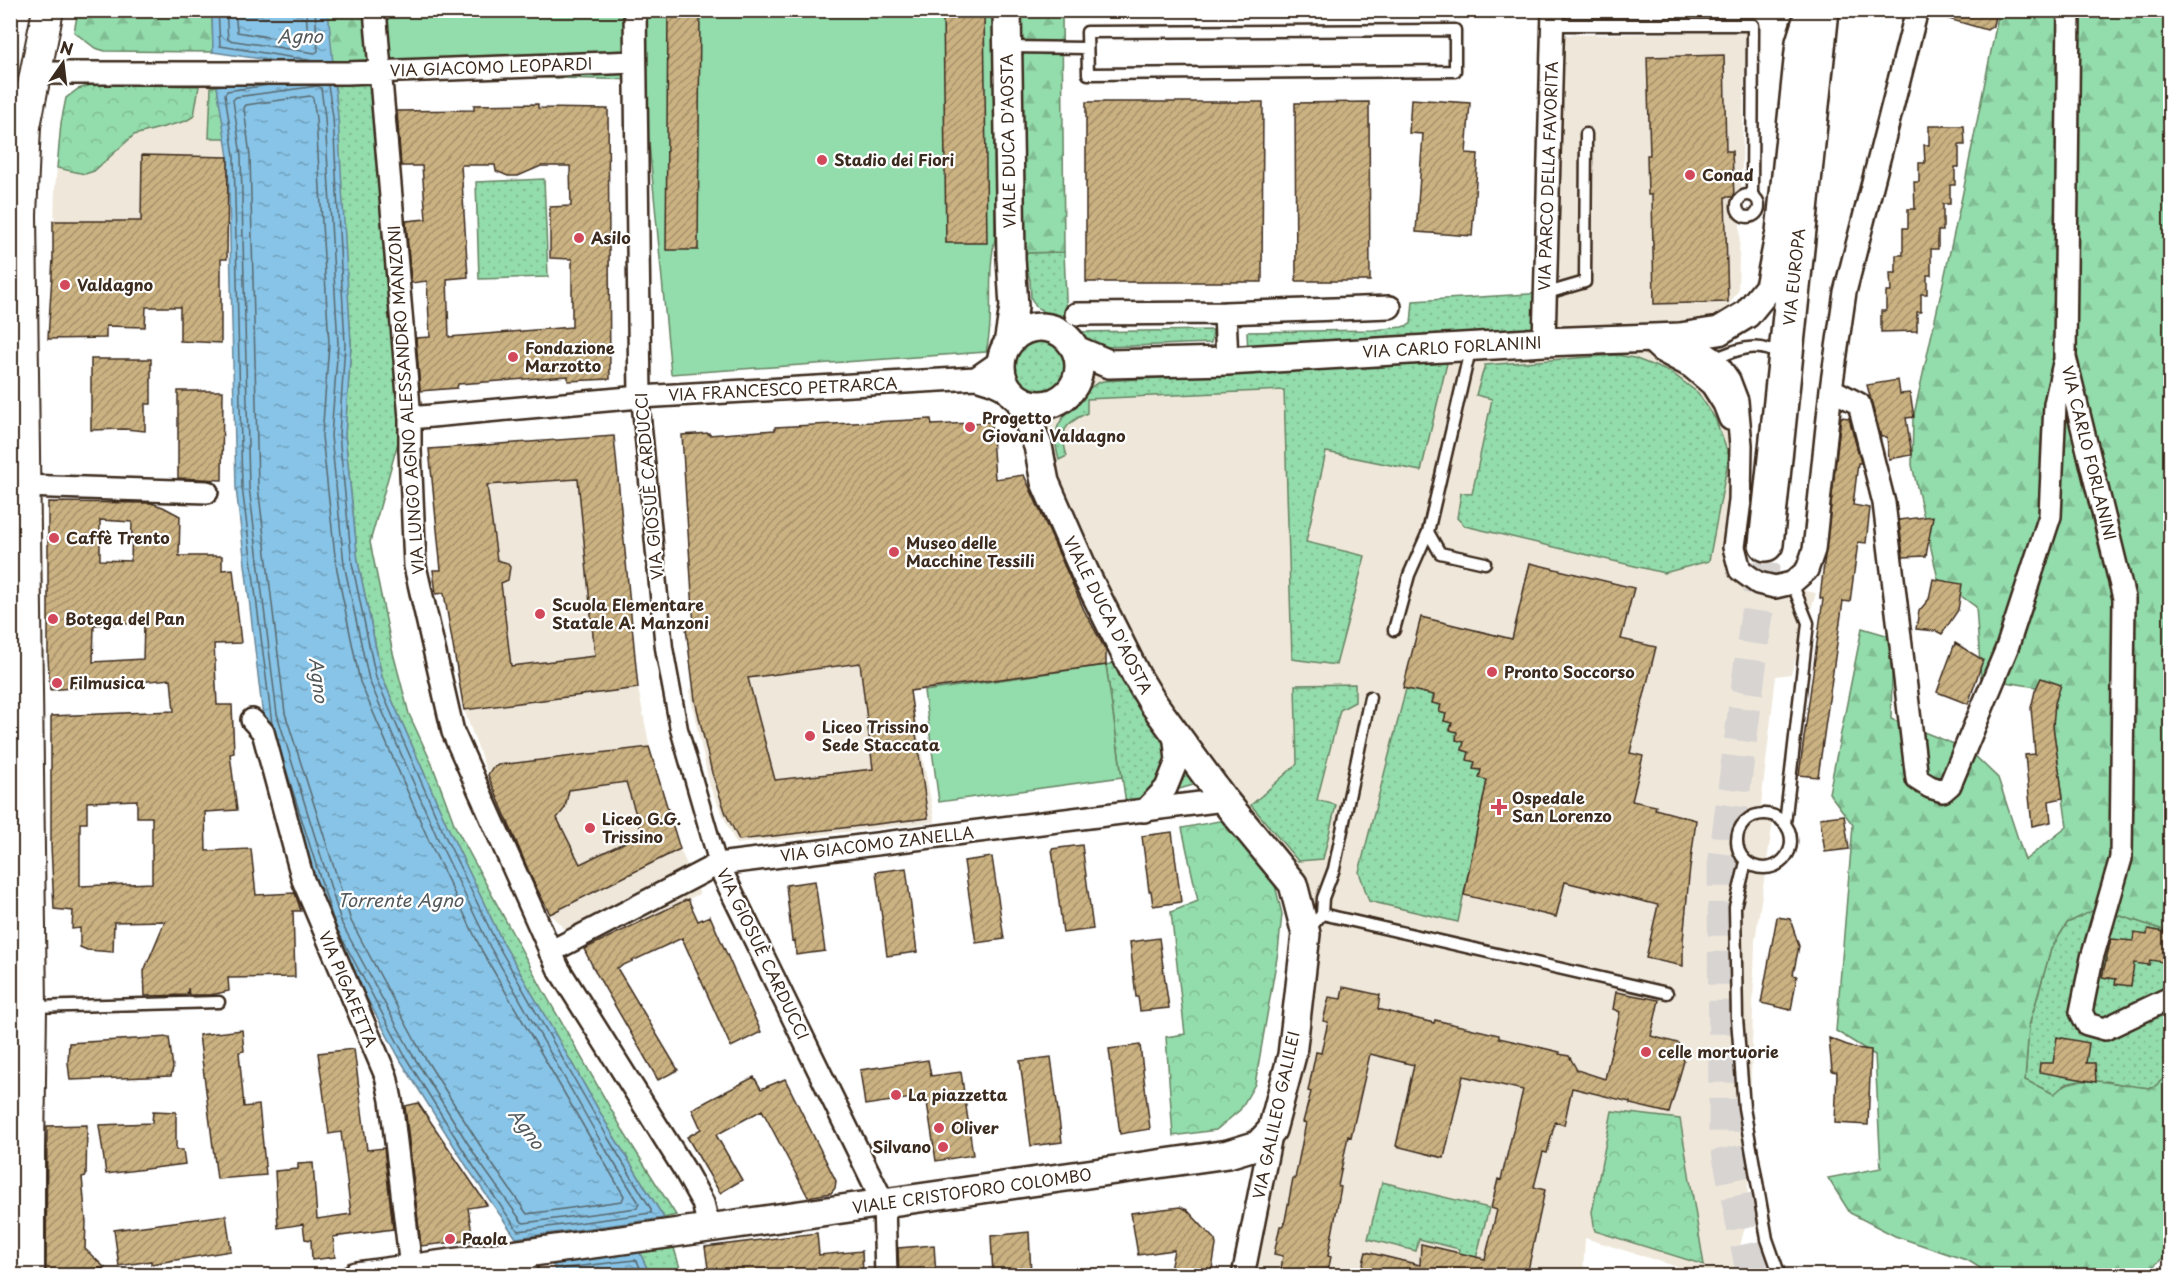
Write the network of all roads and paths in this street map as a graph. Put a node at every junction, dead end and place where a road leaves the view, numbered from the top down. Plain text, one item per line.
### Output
1 (375, 10) edge
2 (634, 10) edge
3 (1007, 10) edge
4 (1810, 10) edge
5 (1822, 10) edge
6 (1917, 10) edge
7 (2069, 10) edge
8 (1553, 18) edge
9 (42, 20) edge
10 (1006, 47) junction
11 (1087, 48) junction
12 (635, 62) junction
13 (379, 71) junction
14 (36, 73) junction
15 (18, 129) edge
16 (1586, 134) dead end
17 (1752, 196) dead end
18 (1544, 294) junction
19 (1014, 307) junction
20 (1390, 307) dead end
21 (1225, 313) junction
22 (1076, 314) dead end
23 (1040, 327) junction
24 (1646, 337) junction
25 (1680, 337) junction
26 (1544, 342) junction
27 (1471, 346) junction
28 (1076, 350) junction
29 (1005, 352) junction
30 (2065, 357) junction
31 (1714, 359) junction
32 (1227, 361) junction
33 (1785, 361) junction
34 (1109, 364) junction
35 (1693, 369) junction
36 (976, 378) junction
37 (1077, 378) junction
38 (1831, 389) junction
39 (1016, 396) junction
40 (640, 397) junction
41 (1056, 402) junction
42 (410, 418) junction
43 (1741, 445) junction
44 (1038, 446) junction
45 (17, 453) edge
46 (23, 486) junction
47 (207, 492) dead end
48 (1428, 532) junction
49 (1766, 544) tunnel mouth
50 (1485, 563) dead end
51 (1792, 583) junction
52 (1394, 630) dead end
53 (1370, 697) dead end
54 (252, 720) dead end
55 (1174, 732) junction
56 (1224, 800) junction
57 (1144, 811) junction
58 (1785, 824) junction
59 (1746, 862) junction
60 (718, 864) junction
61 (1293, 884) joint
62 (20, 911) edge
63 (1314, 924) junction
64 (550, 952) junction
65 (1667, 993) dead end
66 (2170, 998) edge
67 (219, 1002) dead end
68 (31, 1008) junction
69 (20, 1093) edge
70 (1272, 1130) junction
71 (884, 1204) junction
72 (709, 1227) junction
73 (504, 1256) junction
74 (411, 1268) junction
75 (29, 1275) edge
76 (365, 1275) edge
77 (534, 1275) edge
78 (886, 1275) edge
79 (1243, 1275) edge
80 (1780, 1275) edge

1 - 13 street, VIA LUNGO AGNO ALESSANDRO MANZONI
2 - 12 street, VIA GIOSUÈ CARDUCCI
3 - 10 street, VIALE DUCA D'AOSTA
4 - 25 street, VIA CARLO FORLANINI
5 - 33 main road, VIA EUROPA
6 - 38 street
7 - 30 street, VIA CARLO FORLANINI
8 - 17 lane
8 - 18 street, VIA PARCO DELLA FAVORITA
9 - 14 main road
10 - 11 lane
10 - 19 street, VIALE DUCA D'AOSTA
11 - 11 lane
12 - 13 street, VIA GIACOMO LEOPARDI
12 - 40 street, VIA GIOSUÈ CARDUCCI
13 - 14 street, VIA GIACOMO LEOPARDI
13 - 42 street, VIA LUNGO AGNO ALESSANDRO MANZONI
14 - 15 main road
15 - 45 main road
16 - 18 lane
18 - 26 street, VIA PARCO DELLA FAVORITA
19 - 23 street
19 - 29 street, VIALE DUCA D'AOSTA
20 - 21 street
21 - 22 street
21 - 32 street
23 - 28 street
23 - 29 street
24 - 25 street, VIA CARLO FORLANINI
24 - 26 street, VIA CARLO FORLANINI
24 - 35 street
25 - 31 street
26 - 27 street, VIA CARLO FORLANINI
27 - 32 street, VIA CARLO FORLANINI
27 - 48 lane
28 - 34 street
28 - 37 street
29 - 36 street
29 - 39 street
30 - 38 street
30 - 66 street, VIA CARLO FORLANINI
31 - 33 lane
31 - 35 lane
31 - 43 street
32 - 34 street, VIA CARLO FORLANINI
33 - 49 main road, VIA EUROPA
34 - 37 street
35 - 43 street
36 - 39 street
36 - 40 street, VIA FRANCESCO PETRARCA
37 - 41 street
38 - 51 street
39 - 41 street
39 - 44 street, VIALE DUCA D'AOSTA
40 - 42 street, VIA FRANCESCO PETRARCA
40 - 60 street, VIA GIOSUÈ CARDUCCI
41 - 44 street
42 - 64 street, VIA LUNGO AGNO ALESSANDRO MANZONI
43 - 51 street
44 - 55 street, VIALE DUCA D'AOSTA
45 - 46 main road
46 - 47 street
46 - 62 main road
48 - 50 lane
48 - 52 lane
51 - 58 lane
53 - 63 lane
54 - 74 street, VIA PIGAFETTA
55 - 56 street, VIALE DUCA D'AOSTA
55 - 57 street
56 - 57 street, VIA GIACOMO ZANELLA
56 - 61 street, VIALE DUCA D'AOSTA
57 - 60 street, VIA GIACOMO ZANELLA
58 - 59 lane
58 - 59 lane
59 - 80 lane
60 - 64 street, VIA GIACOMO ZANELLA
60 - 71 street, VIA GIOSUÈ CARDUCCI
61 - 63 street, VIA GALILEO GALILEI
62 - 68 main road
63 - 65 lane
63 - 70 street, VIA GALILEO GALILEI
64 - 72 street, VIA LUNGO AGNO ALESSANDRO MANZONI
67 - 68 lane
68 - 69 main road
69 - 75 main road
70 - 71 street, VIALE CRISTOFORO COLOMBO
70 - 79 street, VIA GALILEO GALILEI
71 - 72 street, VIALE CRISTOFORO COLOMBO
71 - 78 street
72 - 73 street, VIALE CRISTOFORO COLOMBO
73 - 74 street
73 - 77 lane
74 - 76 street

